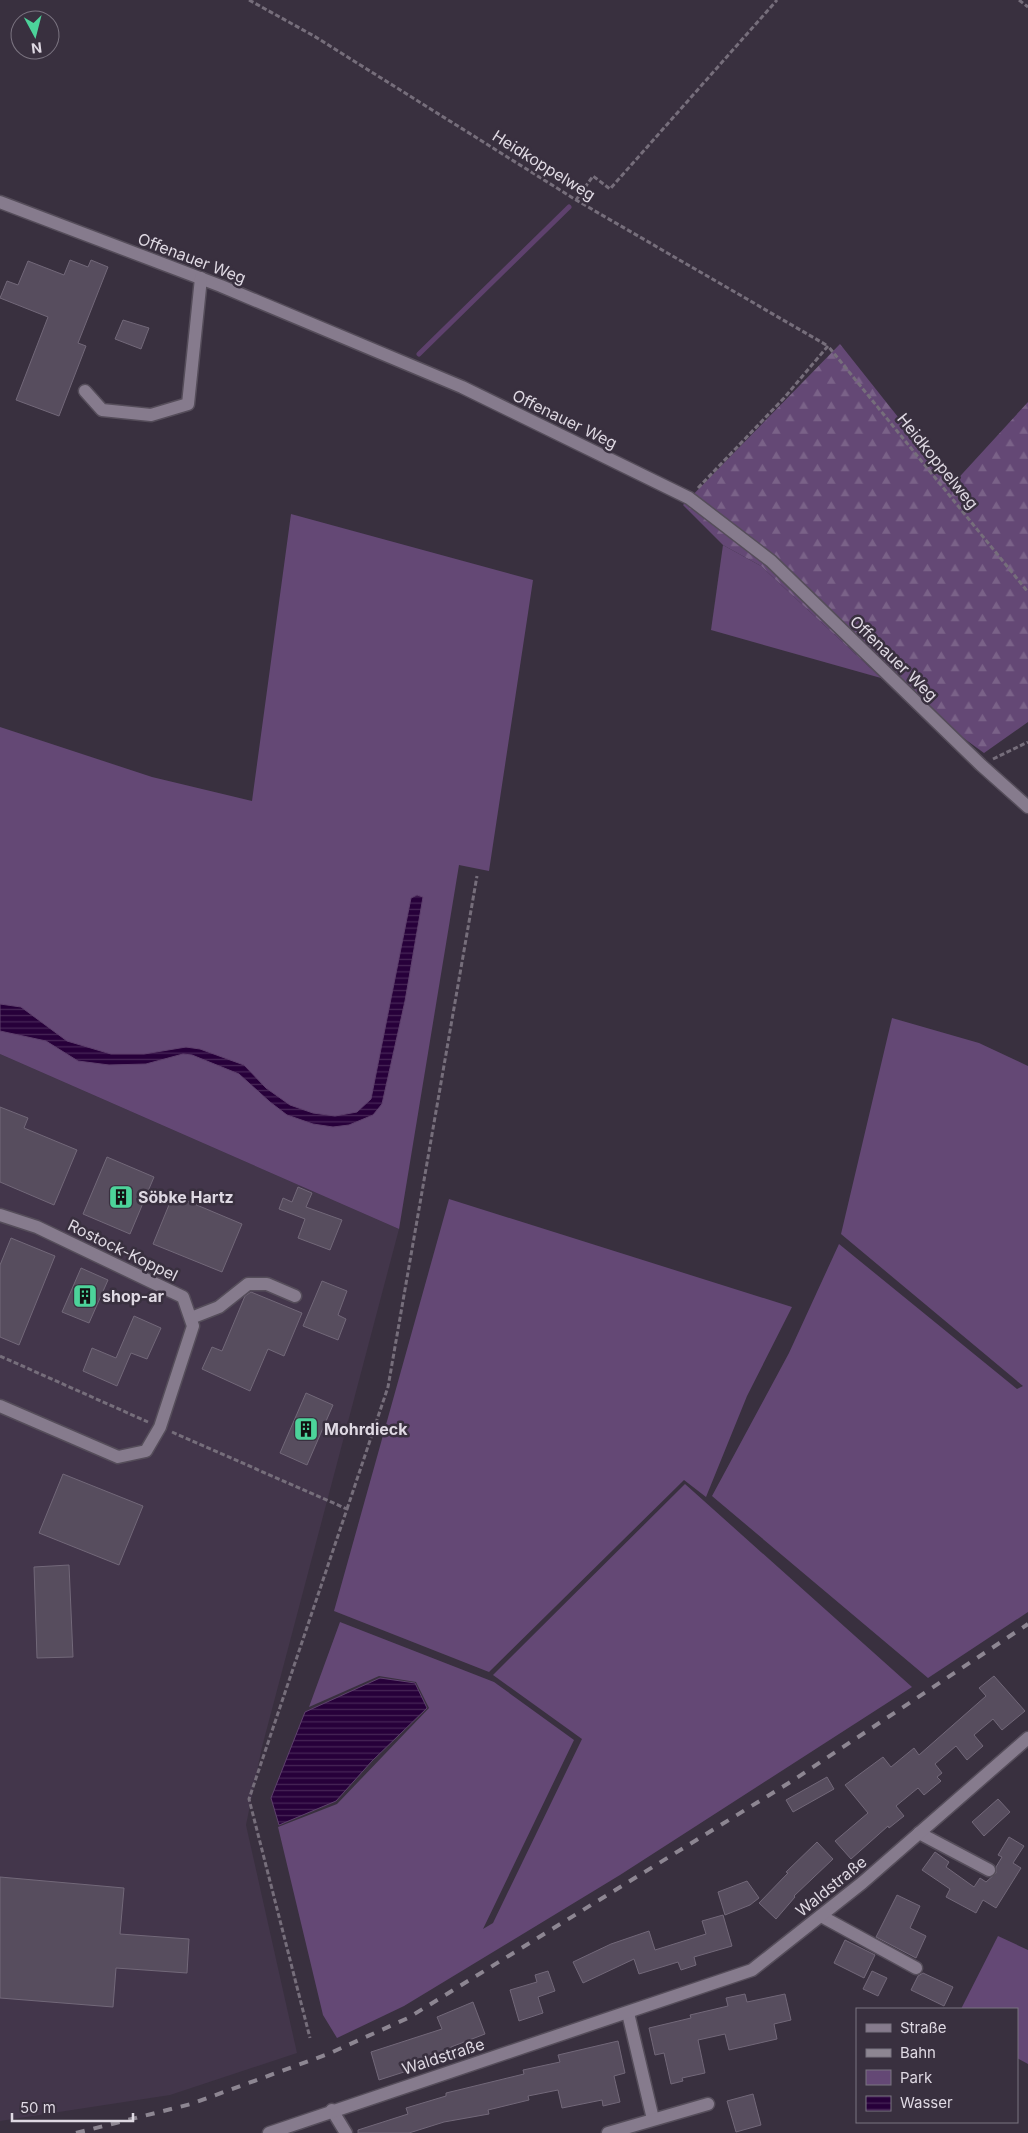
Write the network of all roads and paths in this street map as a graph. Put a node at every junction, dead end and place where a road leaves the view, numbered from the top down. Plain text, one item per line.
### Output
1 (249, 0) edge
2 (777, 0) edge
3 (1019, 0) edge
4 (1028, 7) edge
5 (576, 200) junction
6 (0, 202) edge
7 (201, 278) junction
8 (828, 346) junction
9 (85, 391) dead end
10 (689, 498) junction
11 (1028, 592) edge
12 (1028, 742) edge
13 (981, 765) junction
14 (1028, 807) edge
15 (477, 876) dead end
16 (0, 1215) edge
17 (295, 1296) dead end
18 (190, 1318) junction
19 (0, 1356) edge
20 (0, 1406) edge
21 (160, 1427) junction
22 (347, 1509) junction
23 (1028, 1738) edge
24 (919, 1833) junction
25 (989, 1870) dead end
26 (821, 1916) junction
27 (916, 1968) dead end
28 (628, 2013) junction
29 (310, 2038) dead end
30 (708, 2104) dead end
31 (332, 2110) junction
32 (653, 2120) junction
33 (269, 2133) edge
34 (346, 2133) edge
35 (608, 2133) edge

1 - 5 path, Heidkoppelweg
2 - 5 path
3 - 4 path
5 - 8 path, Heidkoppelweg
6 - 7 street, Offenauer Weg
7 - 9 street
7 - 10 street, Offenauer Weg
8 - 10 path
8 - 11 path, Heidkoppelweg
10 - 13 street, Offenauer Weg
12 - 13 path
13 - 14 street, Offenauer Weg
15 - 22 path
16 - 18 street, Rostock-Koppel
17 - 18 street
18 - 21 street, Rostock-Koppel
19 - 21 path
20 - 21 street, Rostock-Koppel
21 - 22 path
22 - 29 path
23 - 24 street, Waldstraße
24 - 25 street
24 - 26 street, Waldstraße
26 - 27 street
26 - 28 street, Waldstraße
28 - 31 street, Waldstraße
28 - 32 street
30 - 32 street
31 - 33 street, Waldstraße
31 - 34 street
32 - 35 street

